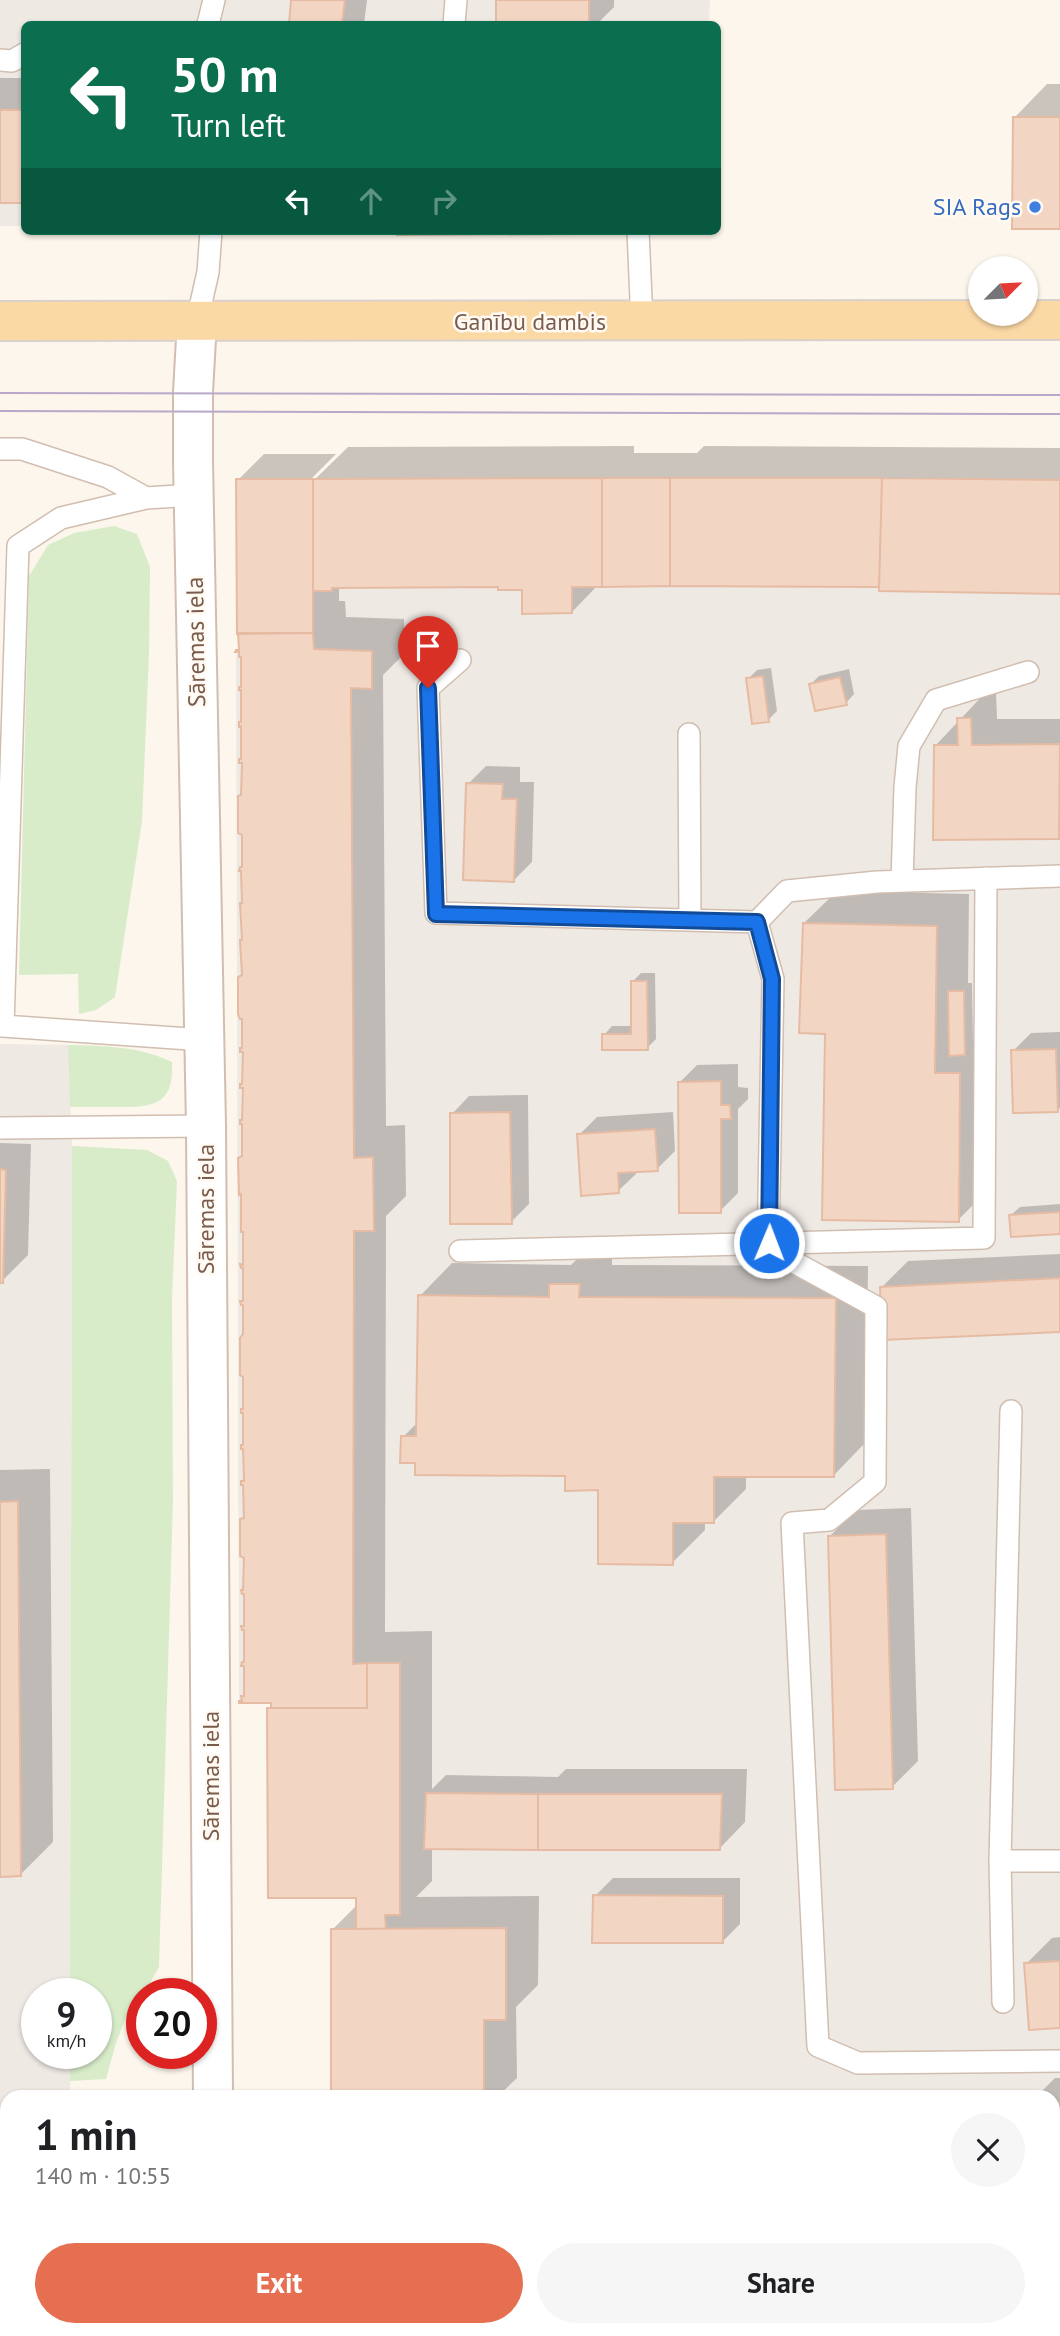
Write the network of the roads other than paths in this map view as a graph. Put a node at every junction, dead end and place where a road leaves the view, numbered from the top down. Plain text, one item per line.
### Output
1 (214, 0) edge
2 (456, 0) edge
3 (209, 21) edge
4 (454, 21) edge
5 (21, 56) edge
6 (0, 60) edge
7 (211, 235) edge
8 (638, 235) edge
9 (1060, 320) edge
10 (0, 321) edge
11 (197, 321) junction
12 (642, 322) junction
13 (0, 449) edge
14 (194, 495) junction
15 (146, 498) junction
16 (460, 660) dead end
17 (1028, 672) dead end
18 (689, 734) dead end
19 (1060, 876) edge
20 (986, 878) junction
21 (902, 881) junction
22 (690, 920) junction
23 (757, 922) junction
24 (2, 1026) edge
25 (204, 1040) junction
26 (206, 1126) junction
27 (0, 1128) edge
28 (769, 1243) junction
29 (460, 1251) dead end
30 (1011, 1411) dead end
31 (1000, 1861) junction
32 (1060, 1861) edge
33 (1003, 2002) dead end
34 (1060, 2061) edge
35 (213, 2090) edge

1 - 3 lane
2 - 4 lane
5 - 6 lane
7 - 11 lane
8 - 12 lane
9 - 12 main road, Ganību dambis
10 - 11 main road, Ganību dambis
11 - 12 main road, Ganību dambis
11 - 14 street, Sāremas iela
13 - 15 lane
14 - 15 lane
14 - 25 street, Sāremas iela
15 - 24 lane
16 - 22 lane
17 - 21 lane
18 - 22 lane
19 - 20 lane
20 - 21 lane
20 - 28 lane
21 - 23 lane
22 - 23 lane
23 - 28 lane
24 - 25 lane
25 - 26 street, Sāremas iela
26 - 27 lane
26 - 35 street, Sāremas iela
28 - 29 lane
28 - 34 lane
30 - 31 lane
31 - 32 lane
31 - 33 lane

